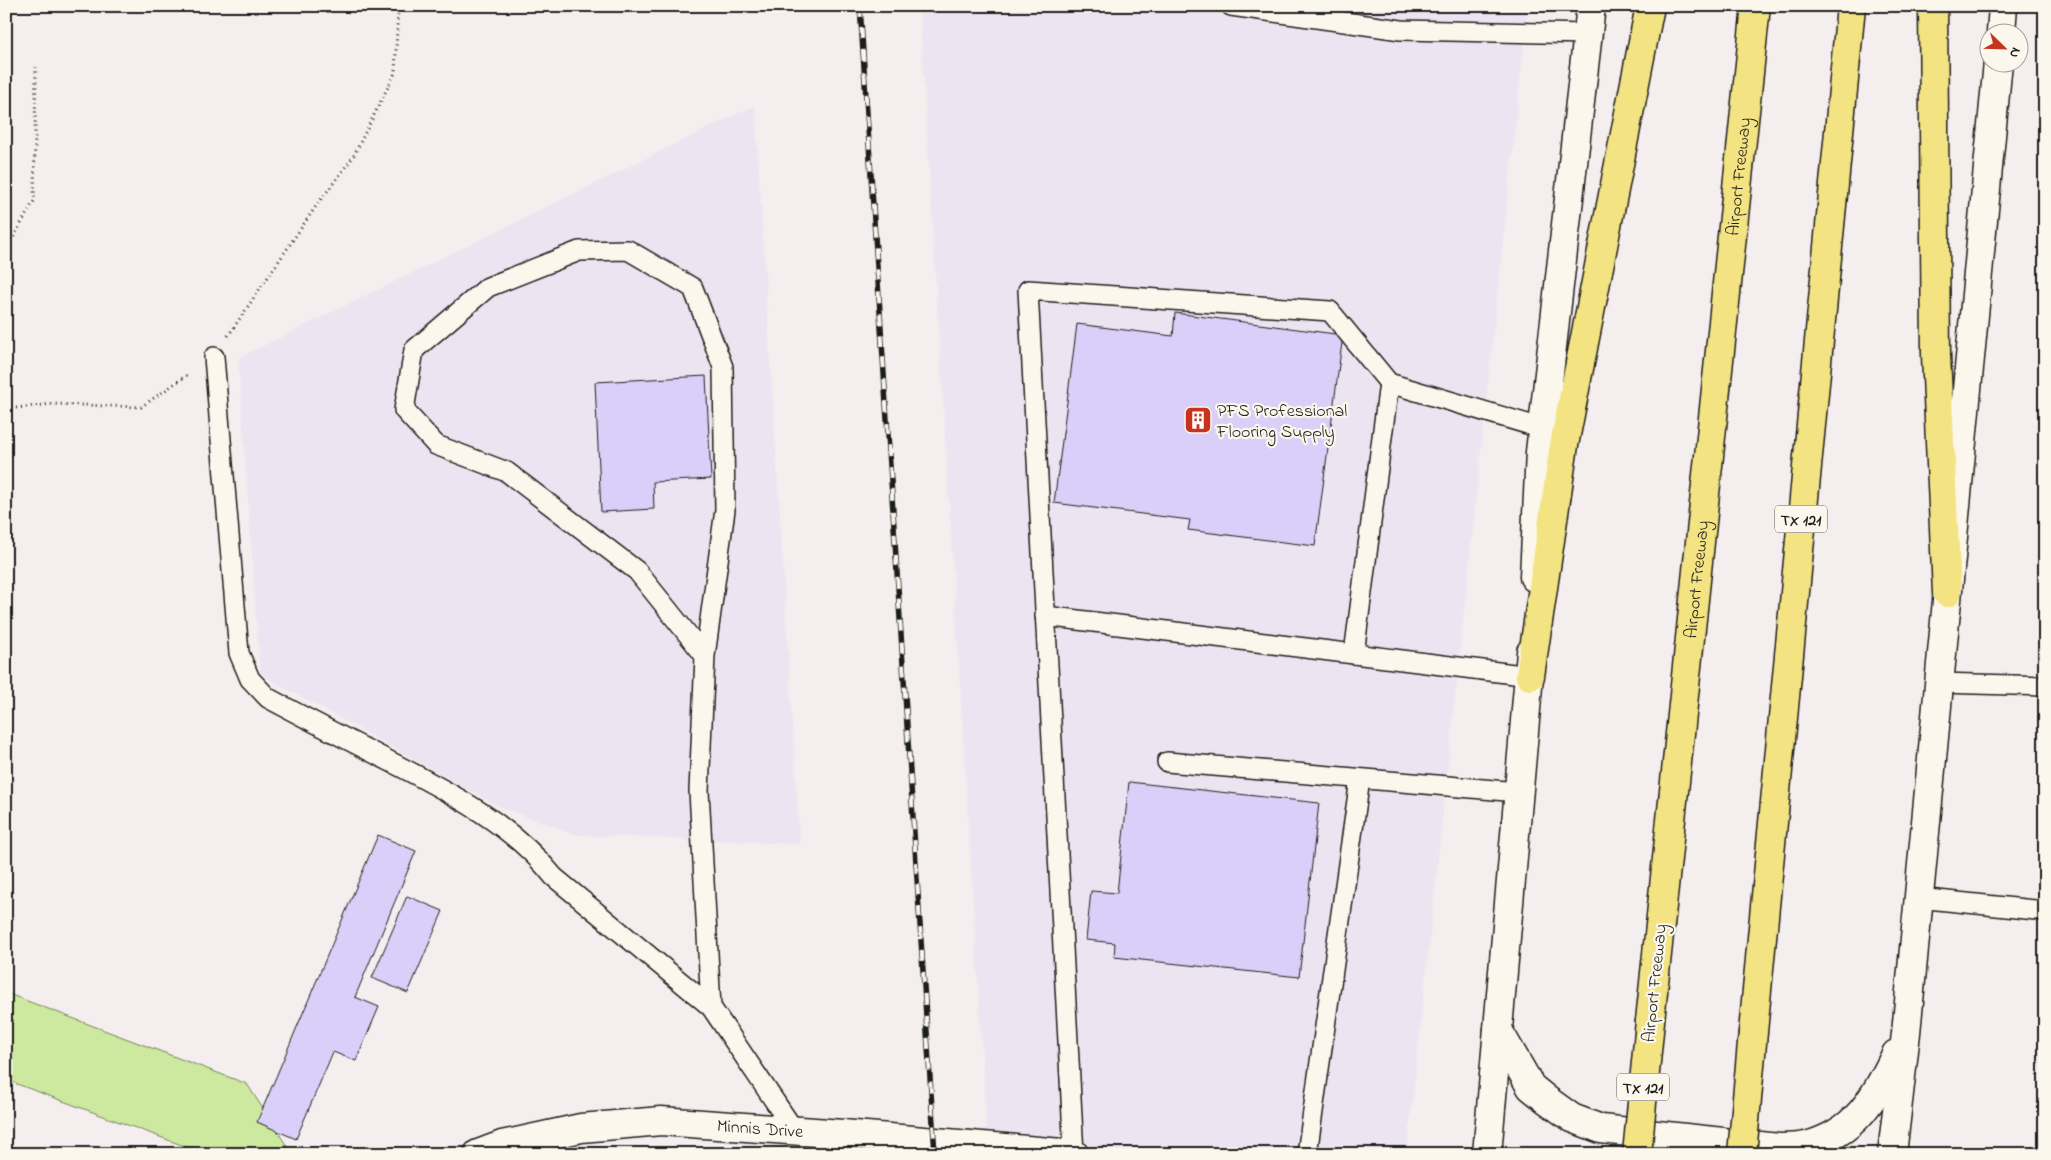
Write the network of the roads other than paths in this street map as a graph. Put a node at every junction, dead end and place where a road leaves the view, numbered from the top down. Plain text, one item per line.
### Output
1 (1231, 6) edge
2 (1591, 6) edge
3 (1650, 6) edge
4 (1756, 6) edge
5 (1851, 6) edge
6 (1933, 6) edge
7 (2003, 6) edge
8 (2002, 22) edge
9 (1588, 34) junction
10 (1997, 72) edge
11 (214, 357) road end
12 (1389, 383) junction
13 (1544, 429) junction
14 (1947, 593) junction
15 (1045, 616) junction
16 (1354, 654) junction
17 (705, 656) junction
18 (1530, 676) junction
19 (1938, 683) junction
20 (2045, 686) edge
21 (1167, 762) dead end
22 (1360, 778) junction
23 (1518, 792) junction
24 (1918, 898) junction
25 (2045, 911) edge
26 (711, 1007) junction
27 (1498, 1030) junction
28 (1906, 1033) junction
29 (794, 1130) junction
30 (478, 1154) edge
31 (1074, 1154) edge
32 (1307, 1154) edge
33 (1487, 1154) edge
34 (1637, 1154) edge
35 (1742, 1154) edge
36 (1892, 1154) edge

1 - 9 lane
2 - 9 main road
3 - 18 highway
4 - 34 highway, Airport Freeway / TX 121, bridge
5 - 35 highway, TX 121, bridge
6 - 14 highway
7 - 8 main road
9 - 13 main road
10 - 14 main road
11 - 26 lane
12 - 13 lane
12 - 15 lane
12 - 16 lane
13 - 18 main road
14 - 19 main road
15 - 16 lane
15 - 31 lane
16 - 18 lane
17 - 17 lane
17 - 26 lane
18 - 23 main road
19 - 20 lane
19 - 24 main road
21 - 22 lane
22 - 23 lane
22 - 32 lane
23 - 27 main road
24 - 25 lane
24 - 28 main road
26 - 29 lane
27 - 28 main road
27 - 33 main road
28 - 36 main road
29 - 30 main road, Minnis Drive
29 - 31 main road, Minnis Drive

